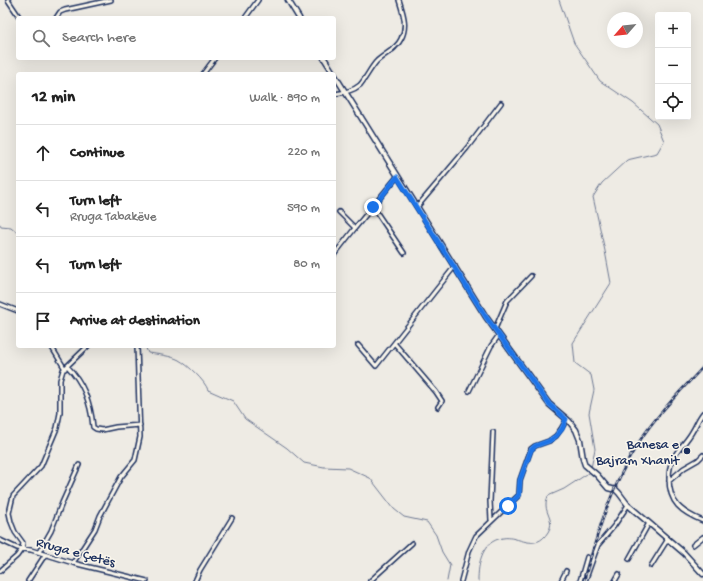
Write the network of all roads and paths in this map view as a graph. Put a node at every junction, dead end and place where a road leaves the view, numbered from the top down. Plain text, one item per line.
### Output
1 (8, 0) edge
2 (111, 0) edge
3 (258, 0) edge
4 (288, 0) edge
5 (399, 0) edge
6 (19, 16) edge
7 (57, 16) edge
8 (246, 16) edge
9 (298, 16) edge
10 (214, 60) edge
11 (325, 60) edge
12 (204, 72) edge
13 (333, 72) edge
14 (336, 77) edge
15 (346, 93) junction
16 (336, 94) edge
17 (501, 103) dead end
18 (397, 177) junction
19 (373, 207) junction
20 (417, 207) junction
21 (338, 212) dead end
22 (355, 228) junction
23 (336, 252) edge
24 (404, 253) dead end
25 (455, 266) junction
26 (531, 276) dead end
27 (0, 304) edge
28 (16, 310) edge
29 (495, 329) junction
30 (499, 335) junction
31 (394, 344) junction
32 (358, 345) dead end
33 (52, 348) edge
34 (86, 348) edge
35 (137, 348) edge
36 (66, 367) junction
37 (469, 391) dead end
38 (438, 407) dead end
39 (703, 413) edge
40 (566, 419) junction
41 (140, 426) junction
42 (492, 432) dead end
43 (703, 455) edge
44 (79, 466) dead end
45 (669, 481) junction
46 (628, 505) junction
47 (232, 518) dead end
48 (491, 521) junction
49 (703, 521) edge
50 (649, 522) junction
51 (703, 537) edge
52 (668, 539) junction
53 (0, 540) edge
54 (412, 543) dead end
55 (693, 545) dead end
56 (22, 549) junction
57 (38, 552) junction
58 (45, 555) junction
59 (587, 557) dead end
60 (629, 559) dead end
61 (73, 563) junction
62 (651, 566) dead end
63 (0, 571) edge
64 (566, 571) dead end
65 (619, 574) dead end
66 (703, 574) edge
67 (28, 581) edge
68 (147, 581) edge
69 (195, 581) edge
70 (370, 581) edge
71 (461, 581) edge
72 (561, 581) edge
73 (580, 581) edge
74 (585, 581) edge
75 (615, 581) edge

1 - 6 street
2 - 7 street
3 - 8 street
4 - 9 street
5 - 15 street
10 - 12 street
11 - 13 street
14 - 15 street
15 - 16 street
15 - 18 street
17 - 20 street
18 - 19 street
18 - 20 street
19 - 22 street
19 - 24 street
20 - 25 street
21 - 22 street
22 - 23 street
25 - 29 street
25 - 31 street
26 - 29 street
27 - 28 street
29 - 30 street
30 - 37 street
30 - 40 street
31 - 32 street
31 - 38 street
33 - 36 street
34 - 36 street
35 - 41 street
36 - 41 street
36 - 56 street
39 - 45 street
40 - 46 street
40 - 48 street
41 - 61 street
42 - 48 street
43 - 45 street
44 - 57 street
45 - 49 street
46 - 50 street
46 - 74 street
47 - 69 street
48 - 71 street
50 - 52 street
50 - 60 street
51 - 55 street
52 - 62 street
52 - 66 street
53 - 56 street, Rruga e Çetës
54 - 70 street
56 - 57 street, Rruga e Çetës
56 - 63 street
57 - 58 street, Rruga e Çetës
58 - 61 street, Rruga e Çetës
58 - 67 street
59 - 73 street
61 - 68 street, Rruga e Çetës
64 - 72 street
65 - 75 street

